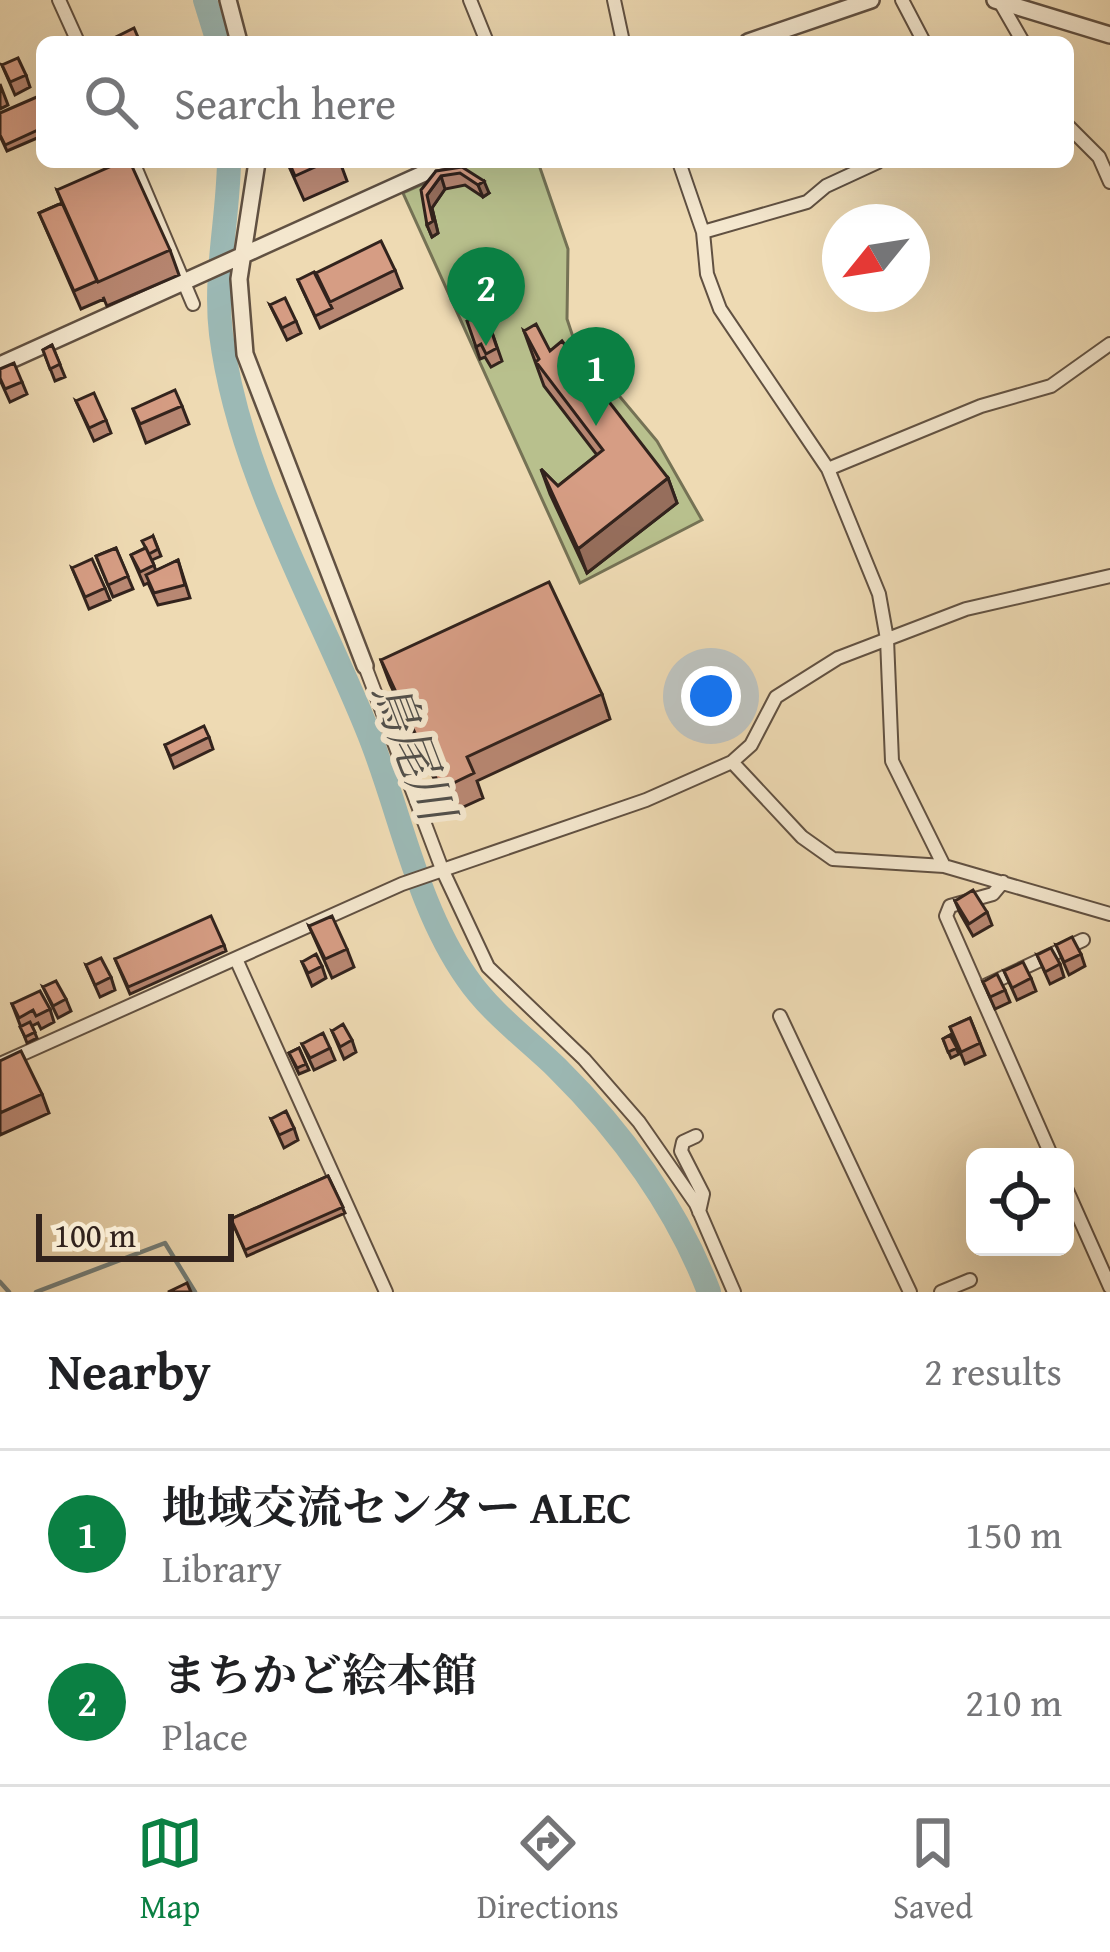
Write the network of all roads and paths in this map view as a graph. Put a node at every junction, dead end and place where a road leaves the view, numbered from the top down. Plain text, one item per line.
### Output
1 (59, 0) edge
2 (228, 0) edge
3 (470, 0) edge
4 (614, 0) edge
5 (872, 0) edge
6 (902, 0) edge
7 (998, 0) edge
8 (1110, 35) edge
9 (75, 36) edge
10 (237, 36) edge
11 (485, 36) edge
12 (622, 36) edge
13 (766, 36) edge
14 (921, 36) edge
15 (1019, 36) edge
16 (1074, 132) edge
17 (136, 168) edge
18 (256, 168) edge
19 (436, 168) edge
20 (681, 168) edge
21 (865, 168) edge
22 (1110, 182) edge
23 (704, 232) junction
24 (237, 260) junction
25 (188, 284) junction
26 (193, 304) dead end
27 (1110, 344) edge
28 (0, 365) edge
29 (828, 469) junction
30 (1110, 576) edge
31 (887, 639) junction
32 (365, 666) joint
33 (732, 762) junction
34 (944, 866) junction
35 (439, 870) junction
36 (1003, 882) junction
37 (1110, 914) edge
38 (1083, 940) dead end
39 (236, 959) junction
40 (978, 989) junction
41 (780, 1016) dead end
42 (0, 1064) edge
43 (696, 1136) dead end
44 (1048, 1148) edge
45 (1074, 1206) edge
46 (699, 1212) junction
47 (970, 1280) dead end
48 (1110, 1288) edge
49 (386, 1292) edge
50 (734, 1292) edge
51 (910, 1292) edge
52 (941, 1292) edge

1 - 9 street
2 - 10 street
3 - 11 street
4 - 12 street
5 - 13 street
6 - 14 street
7 - 8 street
7 - 15 street
16 - 22 street
17 - 25 street
18 - 24 street
19 - 24 street
20 - 23 street
21 - 23 street
23 - 29 street
24 - 25 street
24 - 32 street
25 - 26 street
25 - 28 street
27 - 29 street
29 - 31 street
30 - 31 street
31 - 33 street
31 - 34 street
32 - 35 street
33 - 34 street
33 - 35 street
34 - 36 street
35 - 39 street
35 - 46 street
36 - 37 street
36 - 40 street
38 - 40 street
39 - 42 street
39 - 49 street
40 - 44 street
41 - 51 street
43 - 46 street
45 - 48 street
46 - 50 street
47 - 52 street

